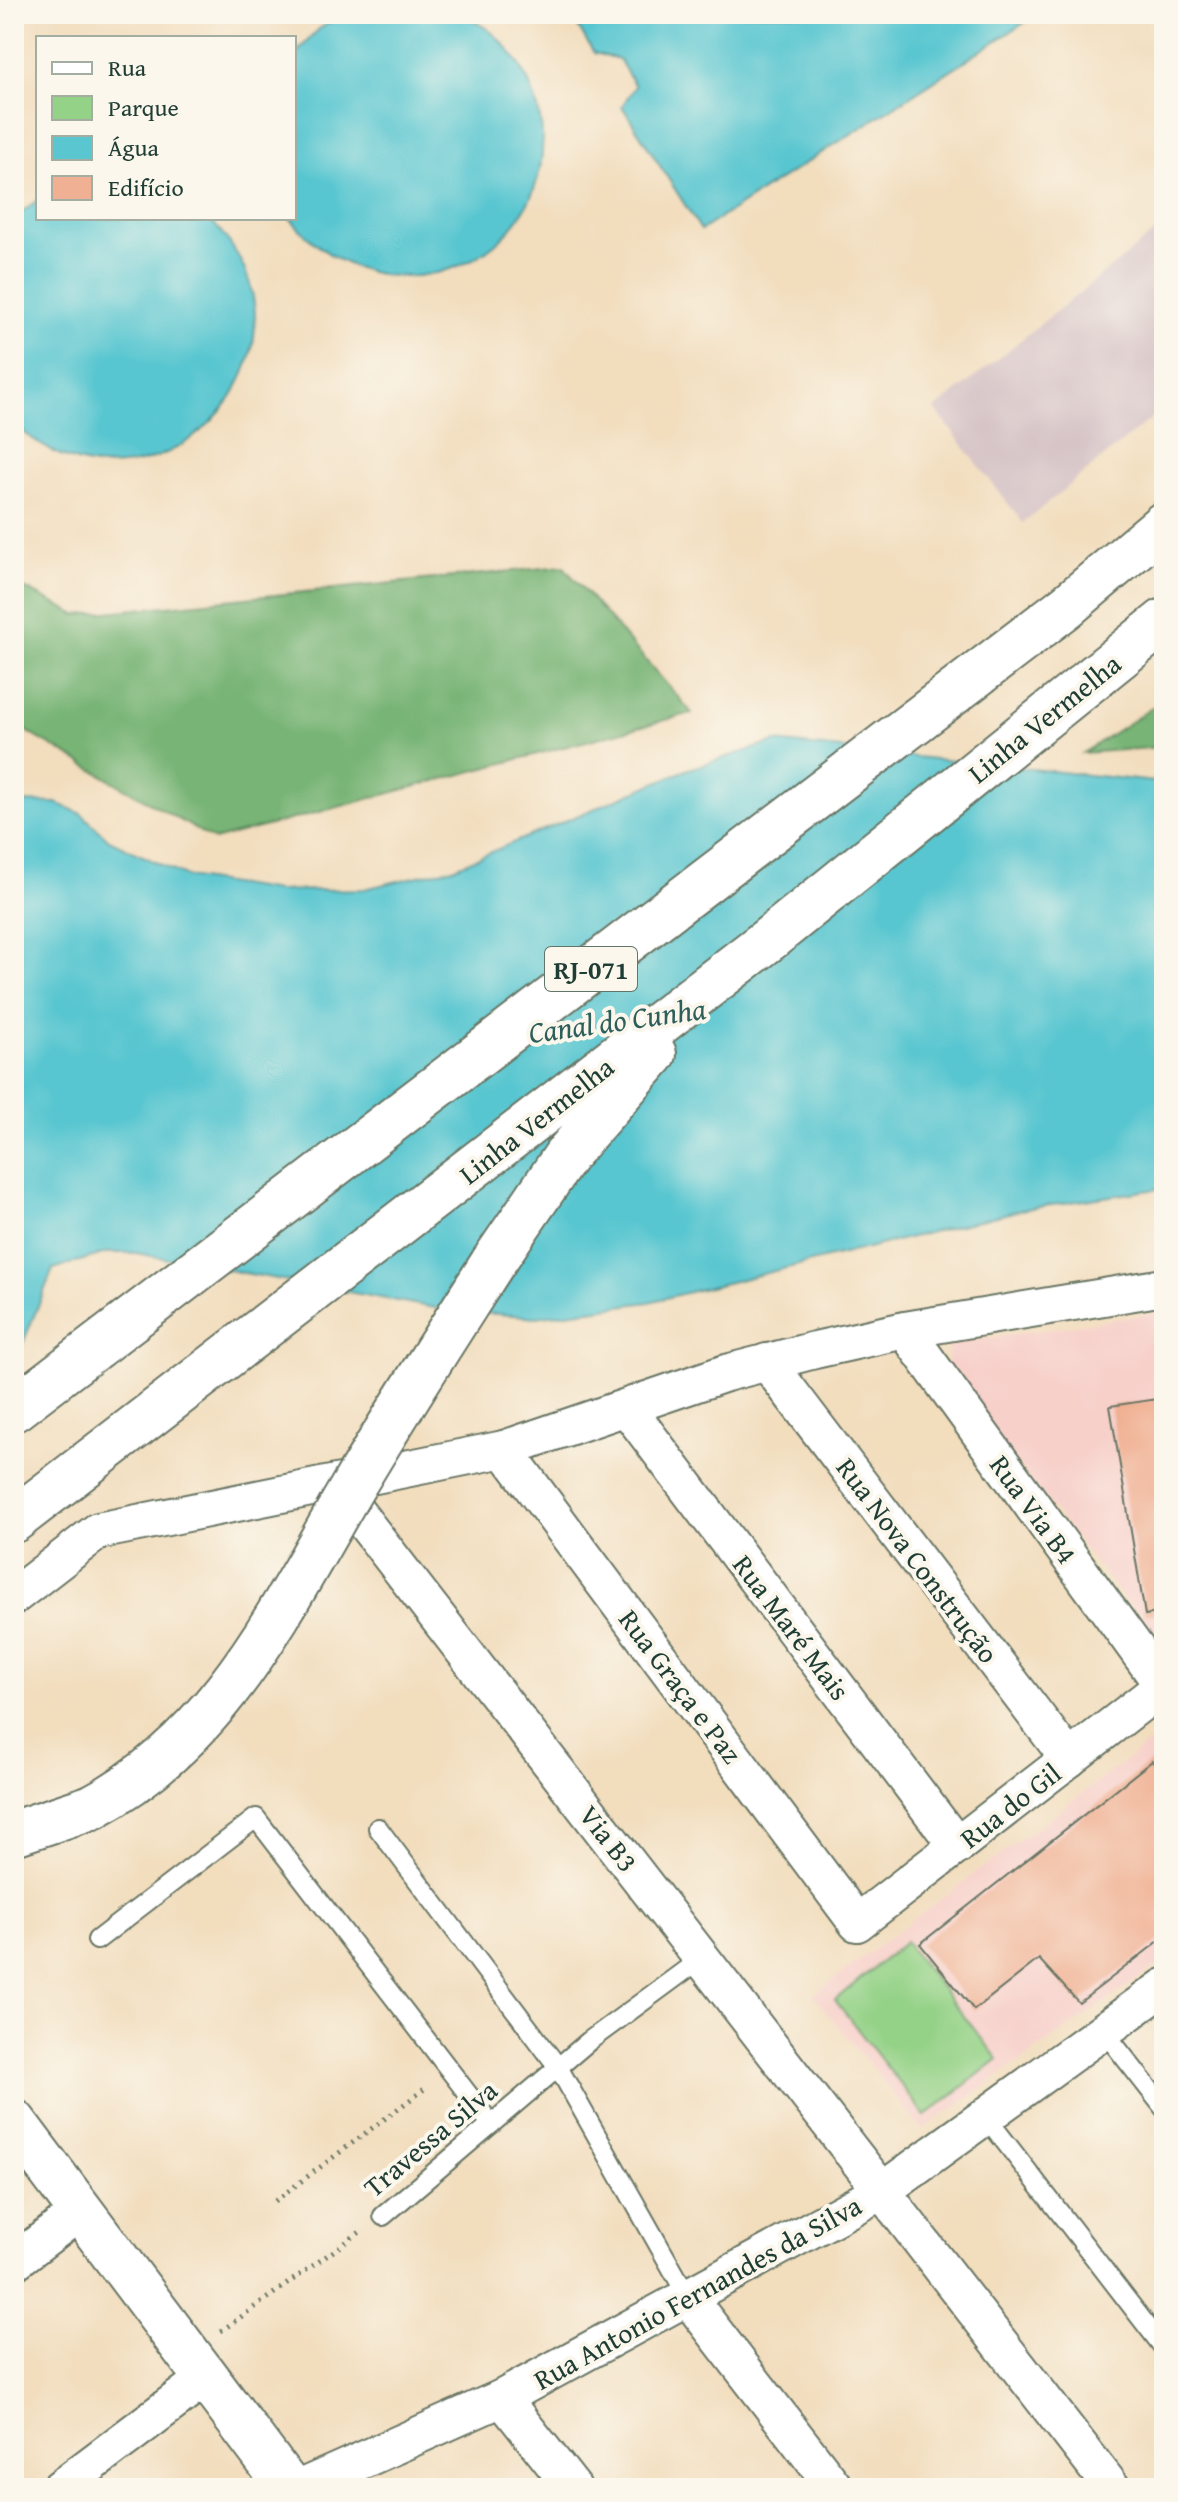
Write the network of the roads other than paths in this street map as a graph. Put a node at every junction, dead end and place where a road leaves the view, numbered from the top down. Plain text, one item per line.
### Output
1 (1164, 524) edge
2 (1164, 621) edge
3 (768, 940) junction
4 (1164, 1287) edge
5 (905, 1330) junction
6 (767, 1362) junction
7 (627, 1408) junction
8 (14, 1409) edge
9 (504, 1449) junction
10 (336, 1486) junction
11 (14, 1520) edge
12 (14, 1596) edge
13 (1164, 1687) edge
14 (1069, 1759) junction
15 (378, 1828) dead end
16 (14, 1833) edge
17 (957, 1846) junction
18 (857, 1923) joint
19 (97, 1940) dead end
20 (702, 1958) junction
21 (1164, 1987) edge
22 (1103, 2030) junction
23 (558, 2067) junction
24 (1164, 2108) edge
25 (986, 2117) junction
26 (14, 2122) edge
27 (491, 2124) junction
28 (882, 2191) junction
29 (82, 2210) junction
30 (383, 2216) road end
31 (14, 2262) edge
32 (689, 2299) junction
33 (1164, 2348) edge
34 (198, 2366) junction
35 (502, 2398) junction
36 (60, 2488) edge
37 (289, 2488) edge
38 (300, 2488) edge
39 (573, 2488) edge
40 (835, 2488) edge
41 (1112, 2488) edge

1 - 8 main road, RJ-071
2 - 3 main road, Linha Vermelha / RJ-071
3 - 11 main road, Linha Vermelha / RJ-071
3 - 16 main road, bridge
4 - 5 street
5 - 6 street
5 - 13 street, Rua Via B4
6 - 7 street
6 - 14 street, Rua Nova Construção
7 - 9 street
7 - 17 street, Rua Maré Mais
9 - 10 street
9 - 18 street, Rua Graça e Paz
10 - 12 street
10 - 20 street, Via B3
13 - 14 street, Rua do Gil
14 - 17 street, Rua do Gil
15 - 23 lane
17 - 18 street, Rua do Gil
19 - 27 lane
20 - 23 lane, Travessa Silva
20 - 28 street, Via B3
21 - 22 street
22 - 24 lane
22 - 25 street
23 - 27 lane, Travessa Silva
23 - 32 lane
25 - 28 street
25 - 33 lane
26 - 29 main road
27 - 30 lane, Travessa Silva
28 - 32 street, Rua Antonio Fernandes da Silva
28 - 41 street, Rua Antonio Fernandes da Silva
29 - 31 street
29 - 34 main road
32 - 35 street, Rua Antonio Fernandes da Silva
32 - 40 street
34 - 36 street
34 - 37 main road
35 - 38 street, Rua Antonio Fernandes da Silva
35 - 39 street

